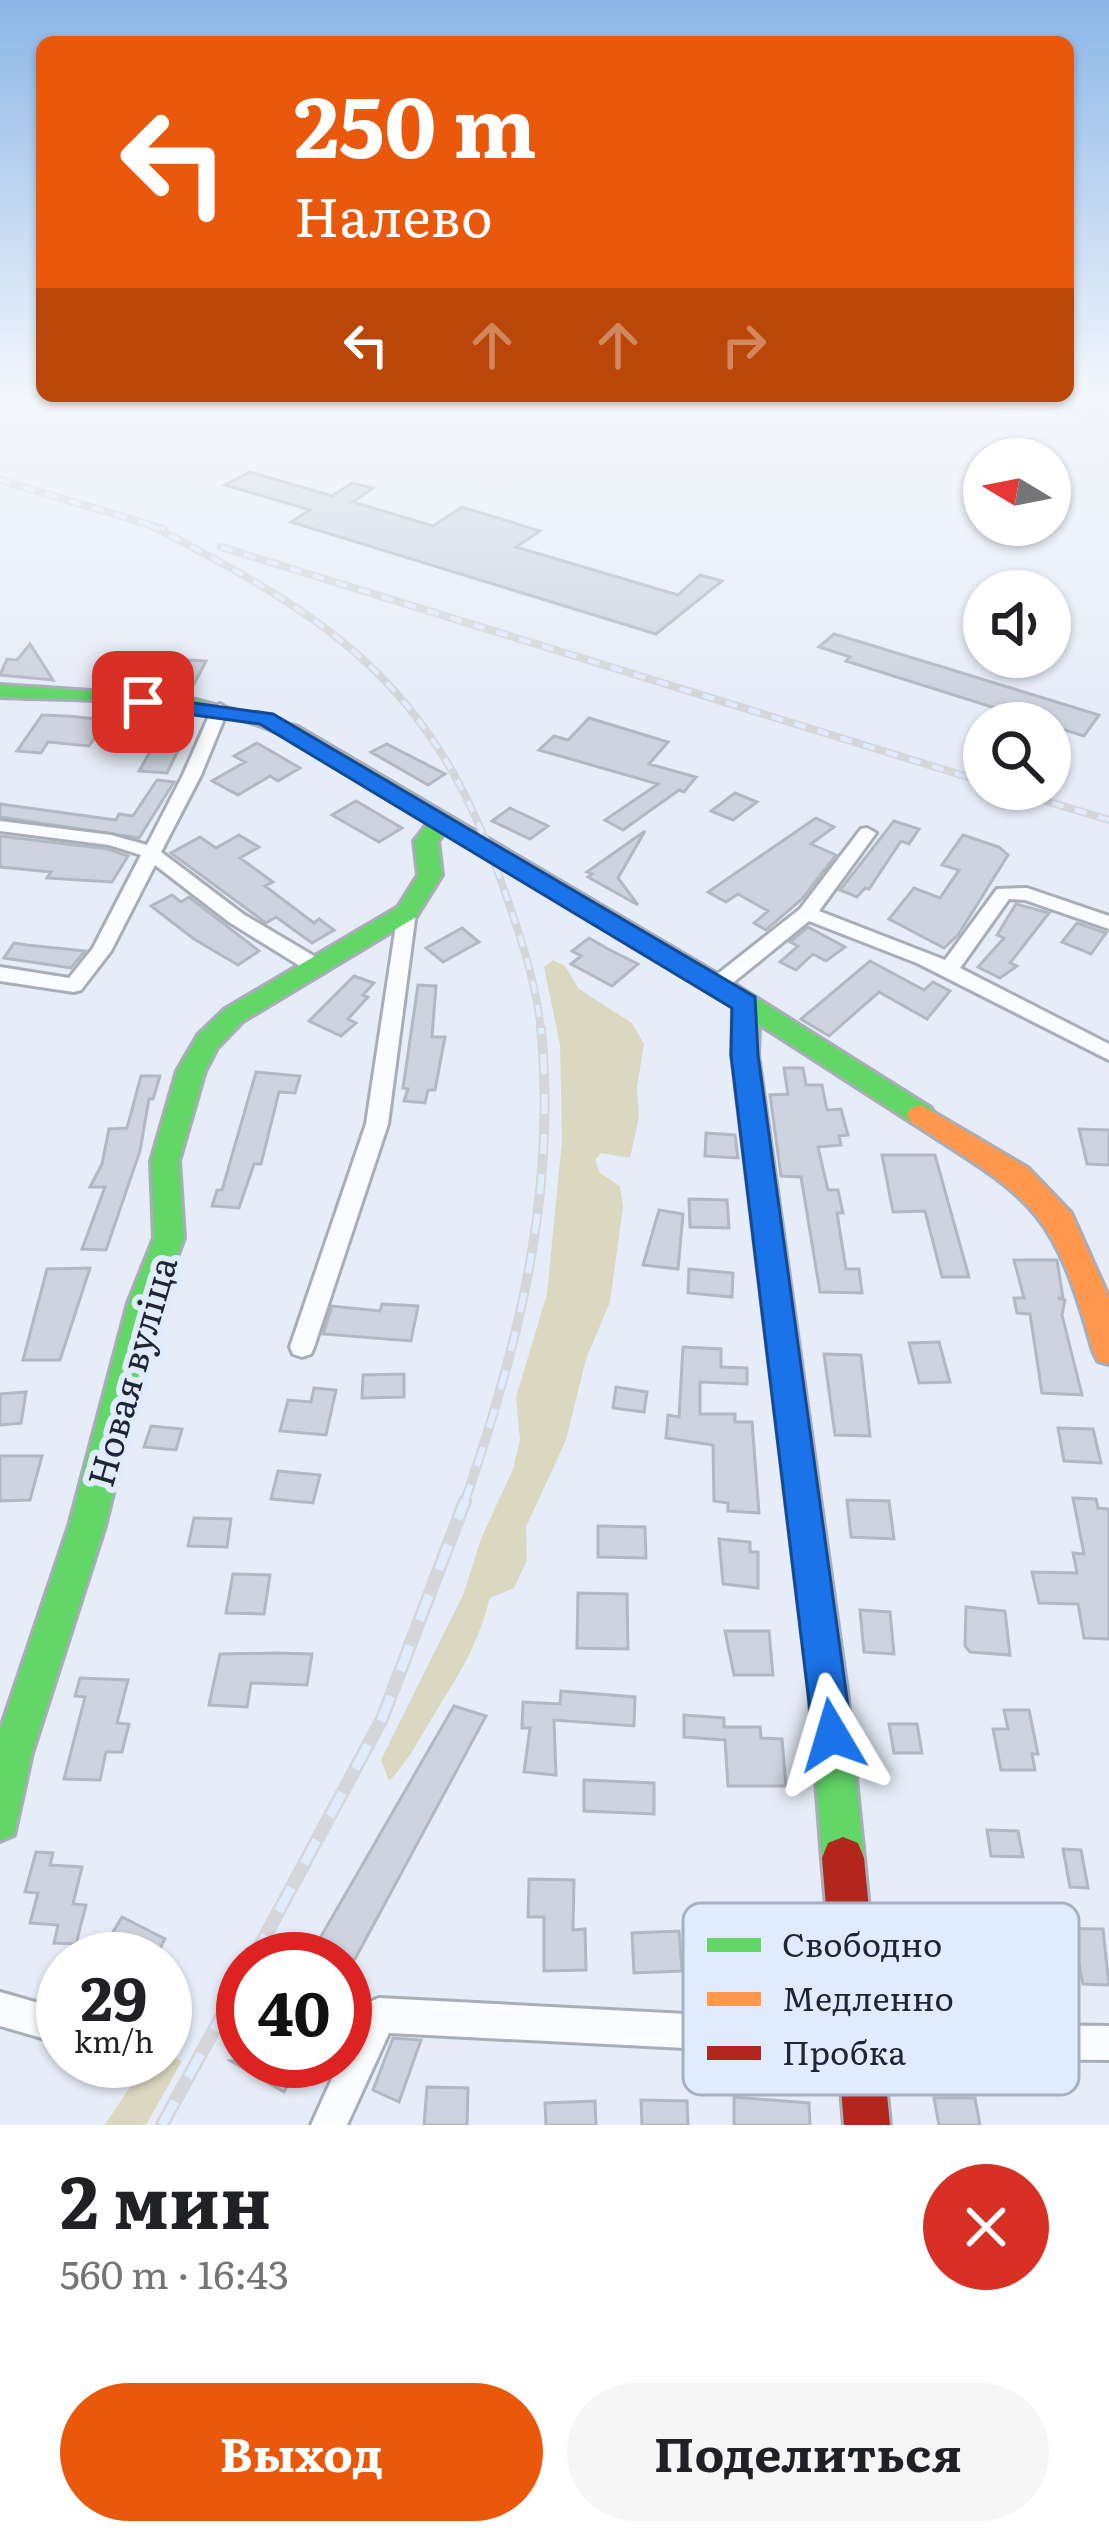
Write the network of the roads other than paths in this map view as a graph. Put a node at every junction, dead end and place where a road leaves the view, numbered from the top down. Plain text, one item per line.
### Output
1 (0, 691) edge
2 (220, 709) junction
3 (440, 824) junction
4 (0, 826) edge
5 (867, 833) dead end
6 (150, 852) junction
7 (406, 912) junction
8 (807, 913) junction
9 (1109, 923) edge
10 (312, 964) junction
11 (948, 970) junction
12 (0, 974) edge
13 (717, 985) junction
14 (746, 1004) junction
15 (1109, 1052) edge
16 (302, 1347) dead end
17 (1109, 1351) edge
18 (0, 1820) edge
19 (848, 1903) edge
20 (0, 2009) edge
21 (36, 2019) edge
22 (683, 2031) edge
23 (1079, 2043) edge
24 (1109, 2043) edge
25 (865, 2095) edge
26 (329, 2125) edge
27 (867, 2125) edge

1 - 2 street
2 - 3 street
2 - 6 street
3 - 7 street
3 - 13 street
4 - 6 street
5 - 8 street
6 - 10 street
6 - 12 street
7 - 10 street, Новая вуліца
7 - 16 street
8 - 11 street
8 - 13 street
9 - 11 street
10 - 18 street, Новая вуліца
11 - 15 street
13 - 14 street
14 - 17 street
14 - 19 street
20 - 21 street
22 - 26 street
23 - 24 street
25 - 27 street

